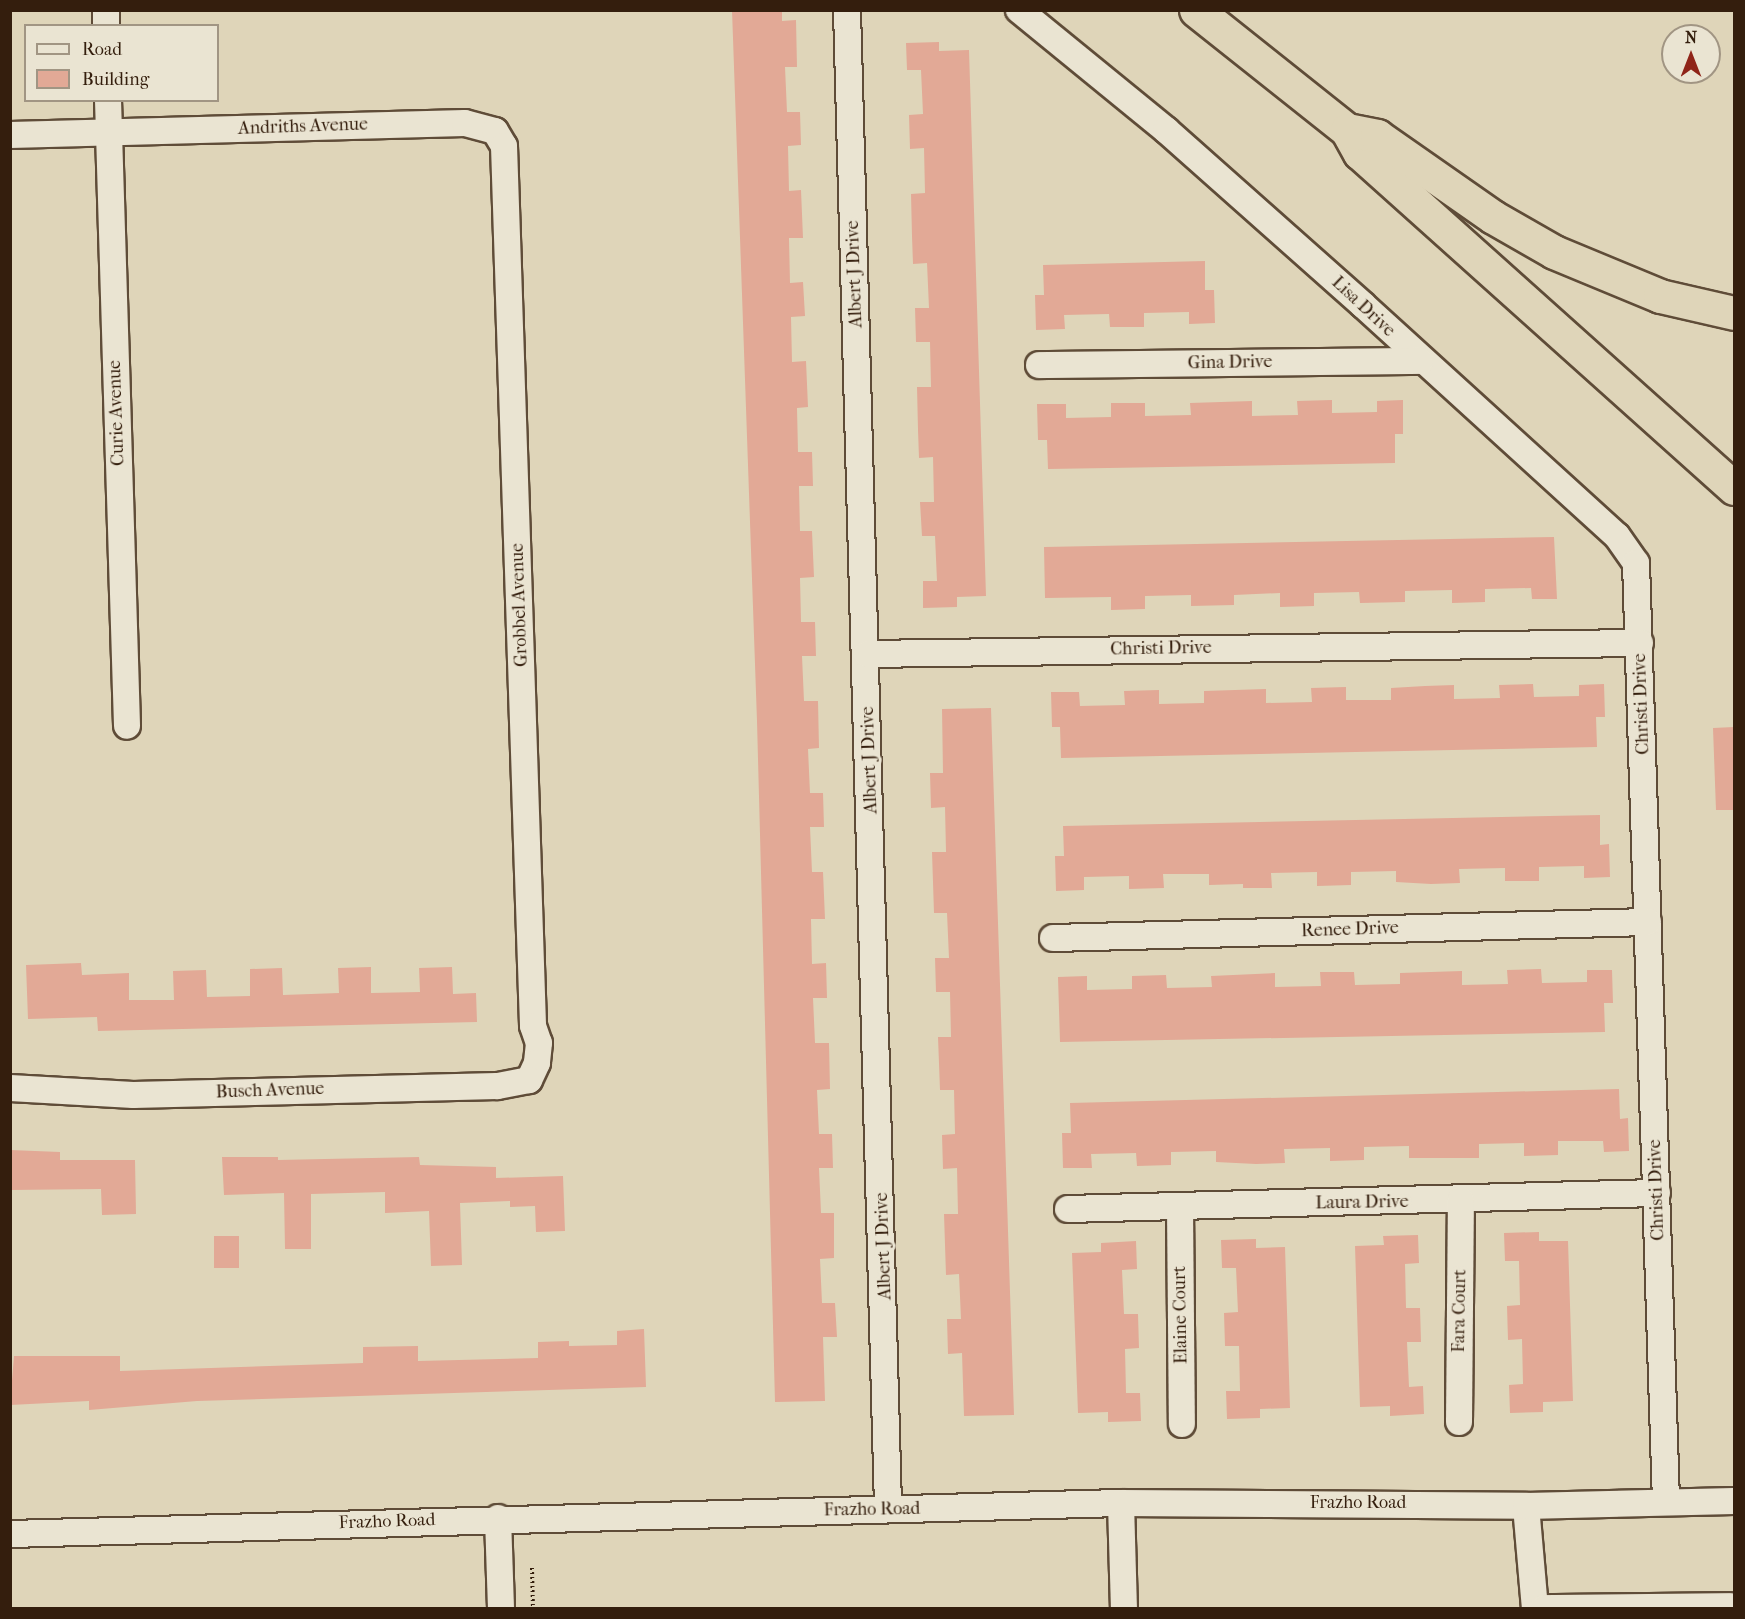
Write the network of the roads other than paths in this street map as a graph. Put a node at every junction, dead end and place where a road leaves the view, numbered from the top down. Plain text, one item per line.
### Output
1 (847, 10) edge
2 (1019, 10) edge
3 (1196, 10) edge
4 (108, 102) edge
5 (1347, 130) junction
6 (495, 131) joint
7 (109, 133) junction
8 (10, 135) edge
9 (1734, 314) edge
10 (1420, 361) junction
11 (1039, 365) dead end
12 (1734, 489) edge
13 (1640, 643) junction
14 (867, 654) junction
15 (127, 726) dead end
16 (1648, 922) junction
17 (1053, 938) dead end
18 (529, 1080) joint
19 (10, 1088) edge
20 (1657, 1193) junction
21 (1461, 1200) junction
22 (1180, 1207) junction
23 (1068, 1209) dead end
24 (1459, 1422) dead end
25 (1182, 1424) dead end
26 (1734, 1500) edge
27 (1666, 1502) junction
28 (1121, 1503) junction
29 (1526, 1506) junction
30 (888, 1509) junction
31 (498, 1518) junction
32 (10, 1534) edge
33 (1730, 1606) dead end
34 (501, 1608) edge
35 (1124, 1608) edge
36 (1535, 1608) edge
37 (1544, 1608) edge

1 - 14 street, Albert J Drive
2 - 10 street, Lisa Drive
3 - 5 highway
4 - 7 street, Curie Avenue
5 - 9 highway
5 - 12 highway
6 - 7 street, Andriths Avenue
6 - 18 street, Grobbel Avenue
7 - 8 street, Andriths Avenue
7 - 15 street, Curie Avenue
10 - 11 street, Gina Drive
10 - 13 street, Lisa Drive
13 - 14 street, Christi Drive
13 - 16 street, Christi Drive
14 - 30 street, Albert J Drive
16 - 17 street, Renee Drive
16 - 20 street, Christi Drive
18 - 19 street, Busch Avenue
20 - 21 street, Laura Drive
20 - 27 street, Christi Drive
21 - 22 street, Laura Drive
21 - 24 street, Fara Court
22 - 23 street, Laura Drive
22 - 25 street, Elaine Court
26 - 27 street, Frazho Road
27 - 29 street, Frazho Road
28 - 29 street, Frazho Road
28 - 30 street, Frazho Road
28 - 35 street
29 - 36 street
30 - 31 street, Frazho Road
31 - 32 street, Frazho Road
31 - 34 street
33 - 37 street

